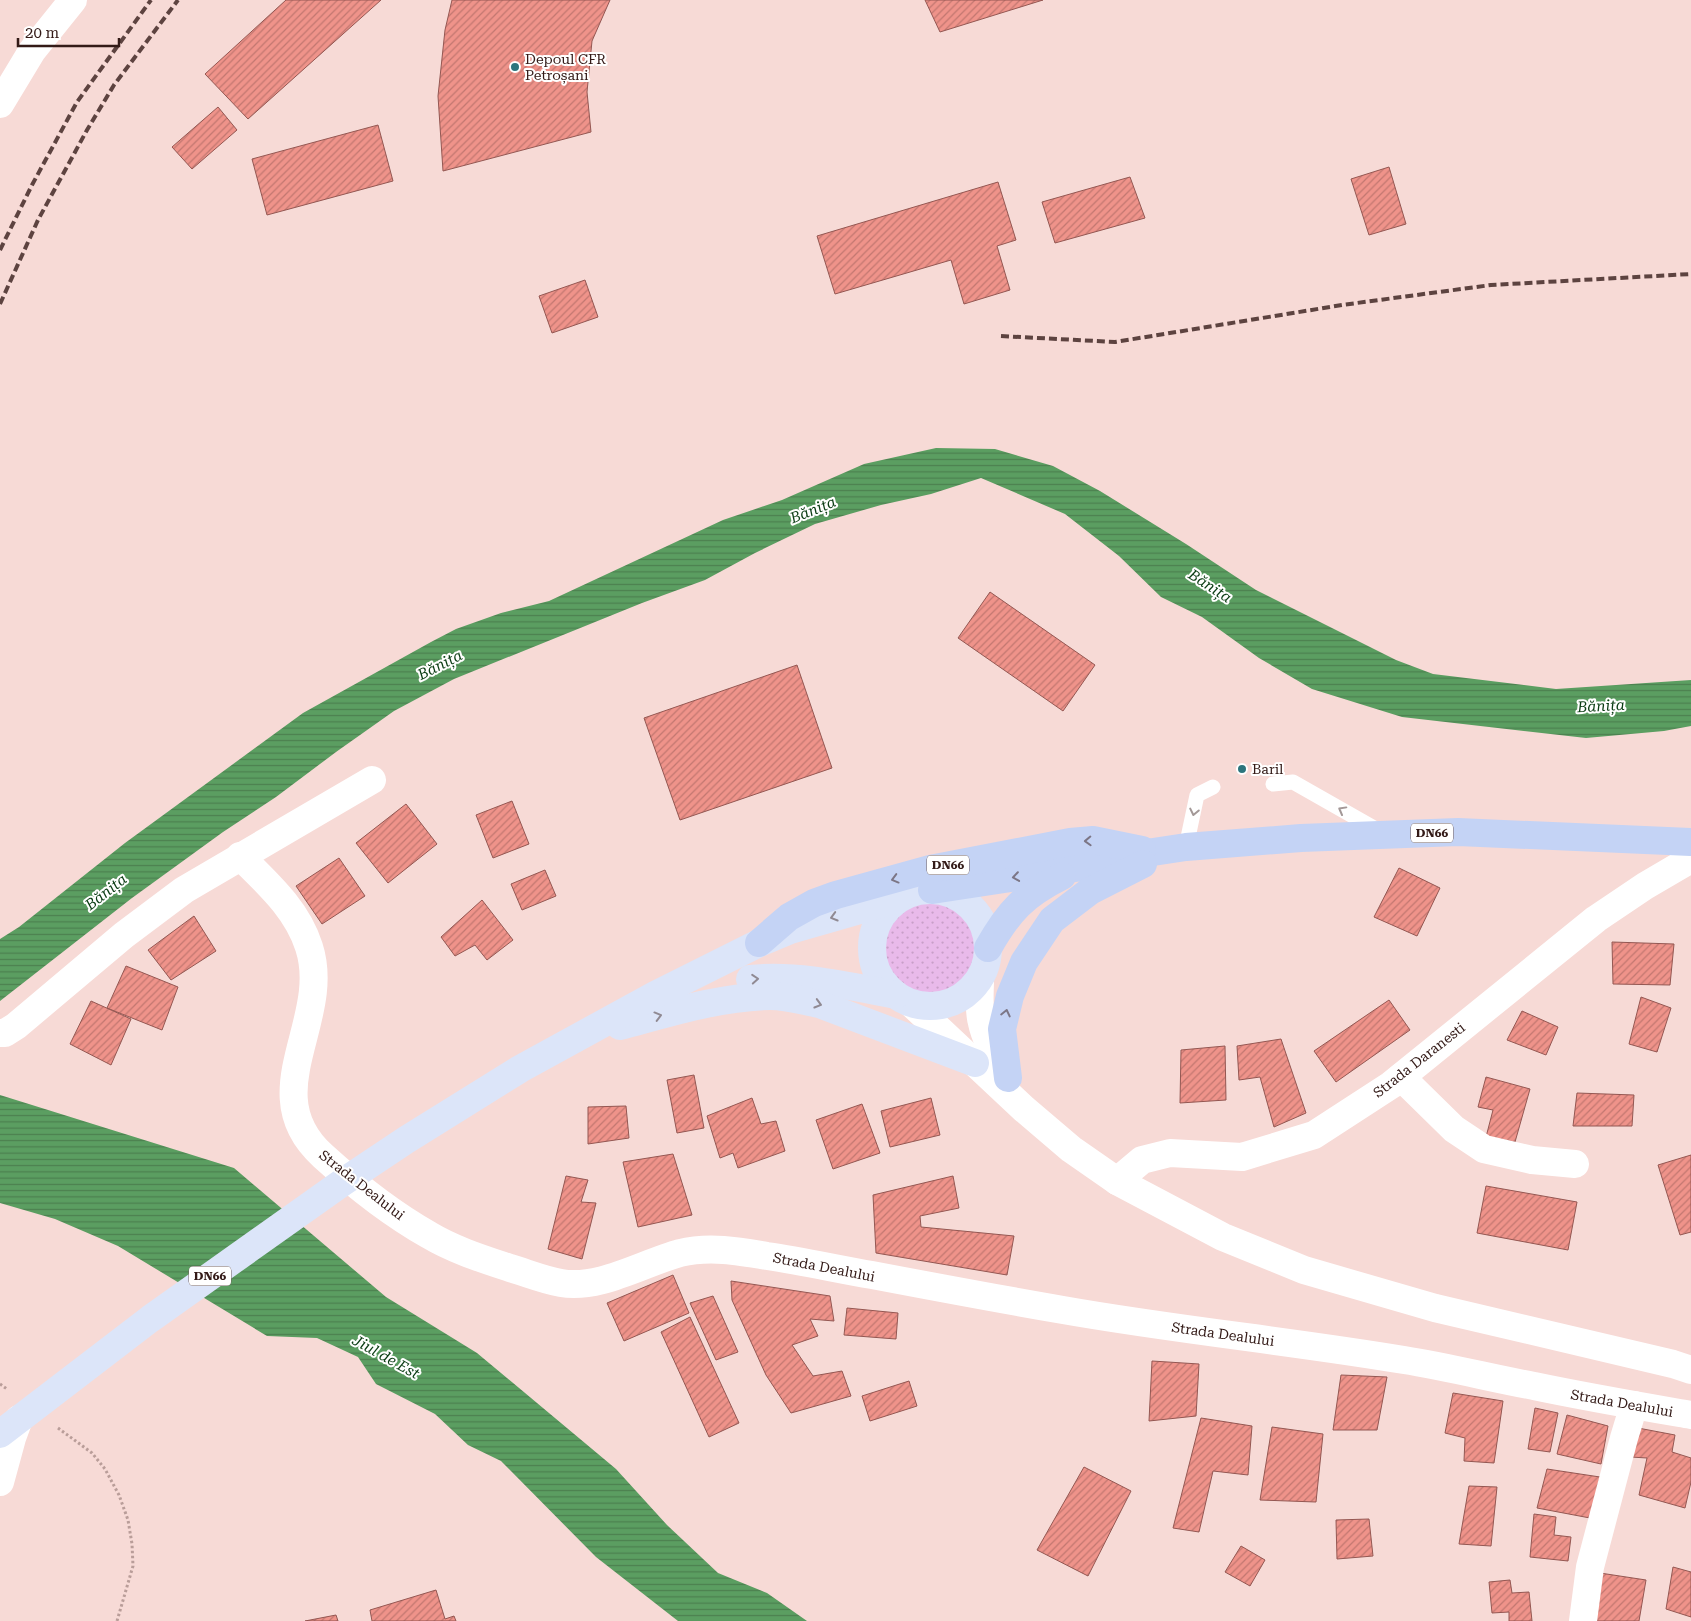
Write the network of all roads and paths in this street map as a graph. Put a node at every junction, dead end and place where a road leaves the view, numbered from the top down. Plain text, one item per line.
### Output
1 (73, 0) edge
2 (0, 104) edge
3 (372, 780) dead end
4 (1273, 784) dead end
5 (1213, 787) dead end
6 (1385, 834) junction
7 (1691, 842) edge
8 (1171, 849) junction
9 (240, 856) junction
10 (1691, 859) edge
11 (1082, 867) junction
12 (932, 890) junction
13 (898, 899) junction
14 (759, 943) junction
15 (988, 948) junction
16 (980, 979) junction
17 (655, 995) junction
18 (904, 999) junction
19 (0, 1033) edge
20 (578, 1038) junction
21 (975, 1064) junction
22 (1401, 1077) junction
23 (1008, 1078) junction
24 (1024, 1109) junction
25 (1575, 1164) dead end
26 (1117, 1181) junction
27 (1691, 1370) edge
28 (0, 1384) edge
29 (8, 1390) dead end
30 (1634, 1405) junction
31 (1691, 1415) edge
32 (54, 1424) dead end
33 (10, 1426) edge
34 (0, 1482) edge
35 (117, 1621) edge
36 (1583, 1621) edge

1 - 2 street
3 - 9 street
6 -> 4 lane
5 -> 8 lane
6 - 7 highway, DN66
6 - 8 highway, DN66
8 - 11 highway, DN66
8 -> 14 highway, DN66
23 -> 8 highway
9 - 19 street
9 - 30 street, Strada Dealului
10 - 22 street, Strada Daranesti
11 -> 12 highway, DN66
11 - 15 highway, DN66
12 - 13 main road, DN66
12 - 15 main road, DN66
13 -> 14 main road, DN66
13 - 18 main road, DN66
14 - 17 main road, DN66
15 - 16 main road, DN66
16 - 18 main road, DN66
16 - 23 street
17 -> 18 main road, DN66
17 - 20 main road, DN66
18 - 21 street
20 -> 21 main road
20 - 33 main road, DN66
21 - 24 street
22 - 25 street
22 - 26 street, Strada Daranesti
23 - 24 street
24 - 26 street
26 - 27 street
28 - 29 path
30 - 31 street, Strada Dealului
30 - 36 street
32 - 35 path
33 - 34 street

